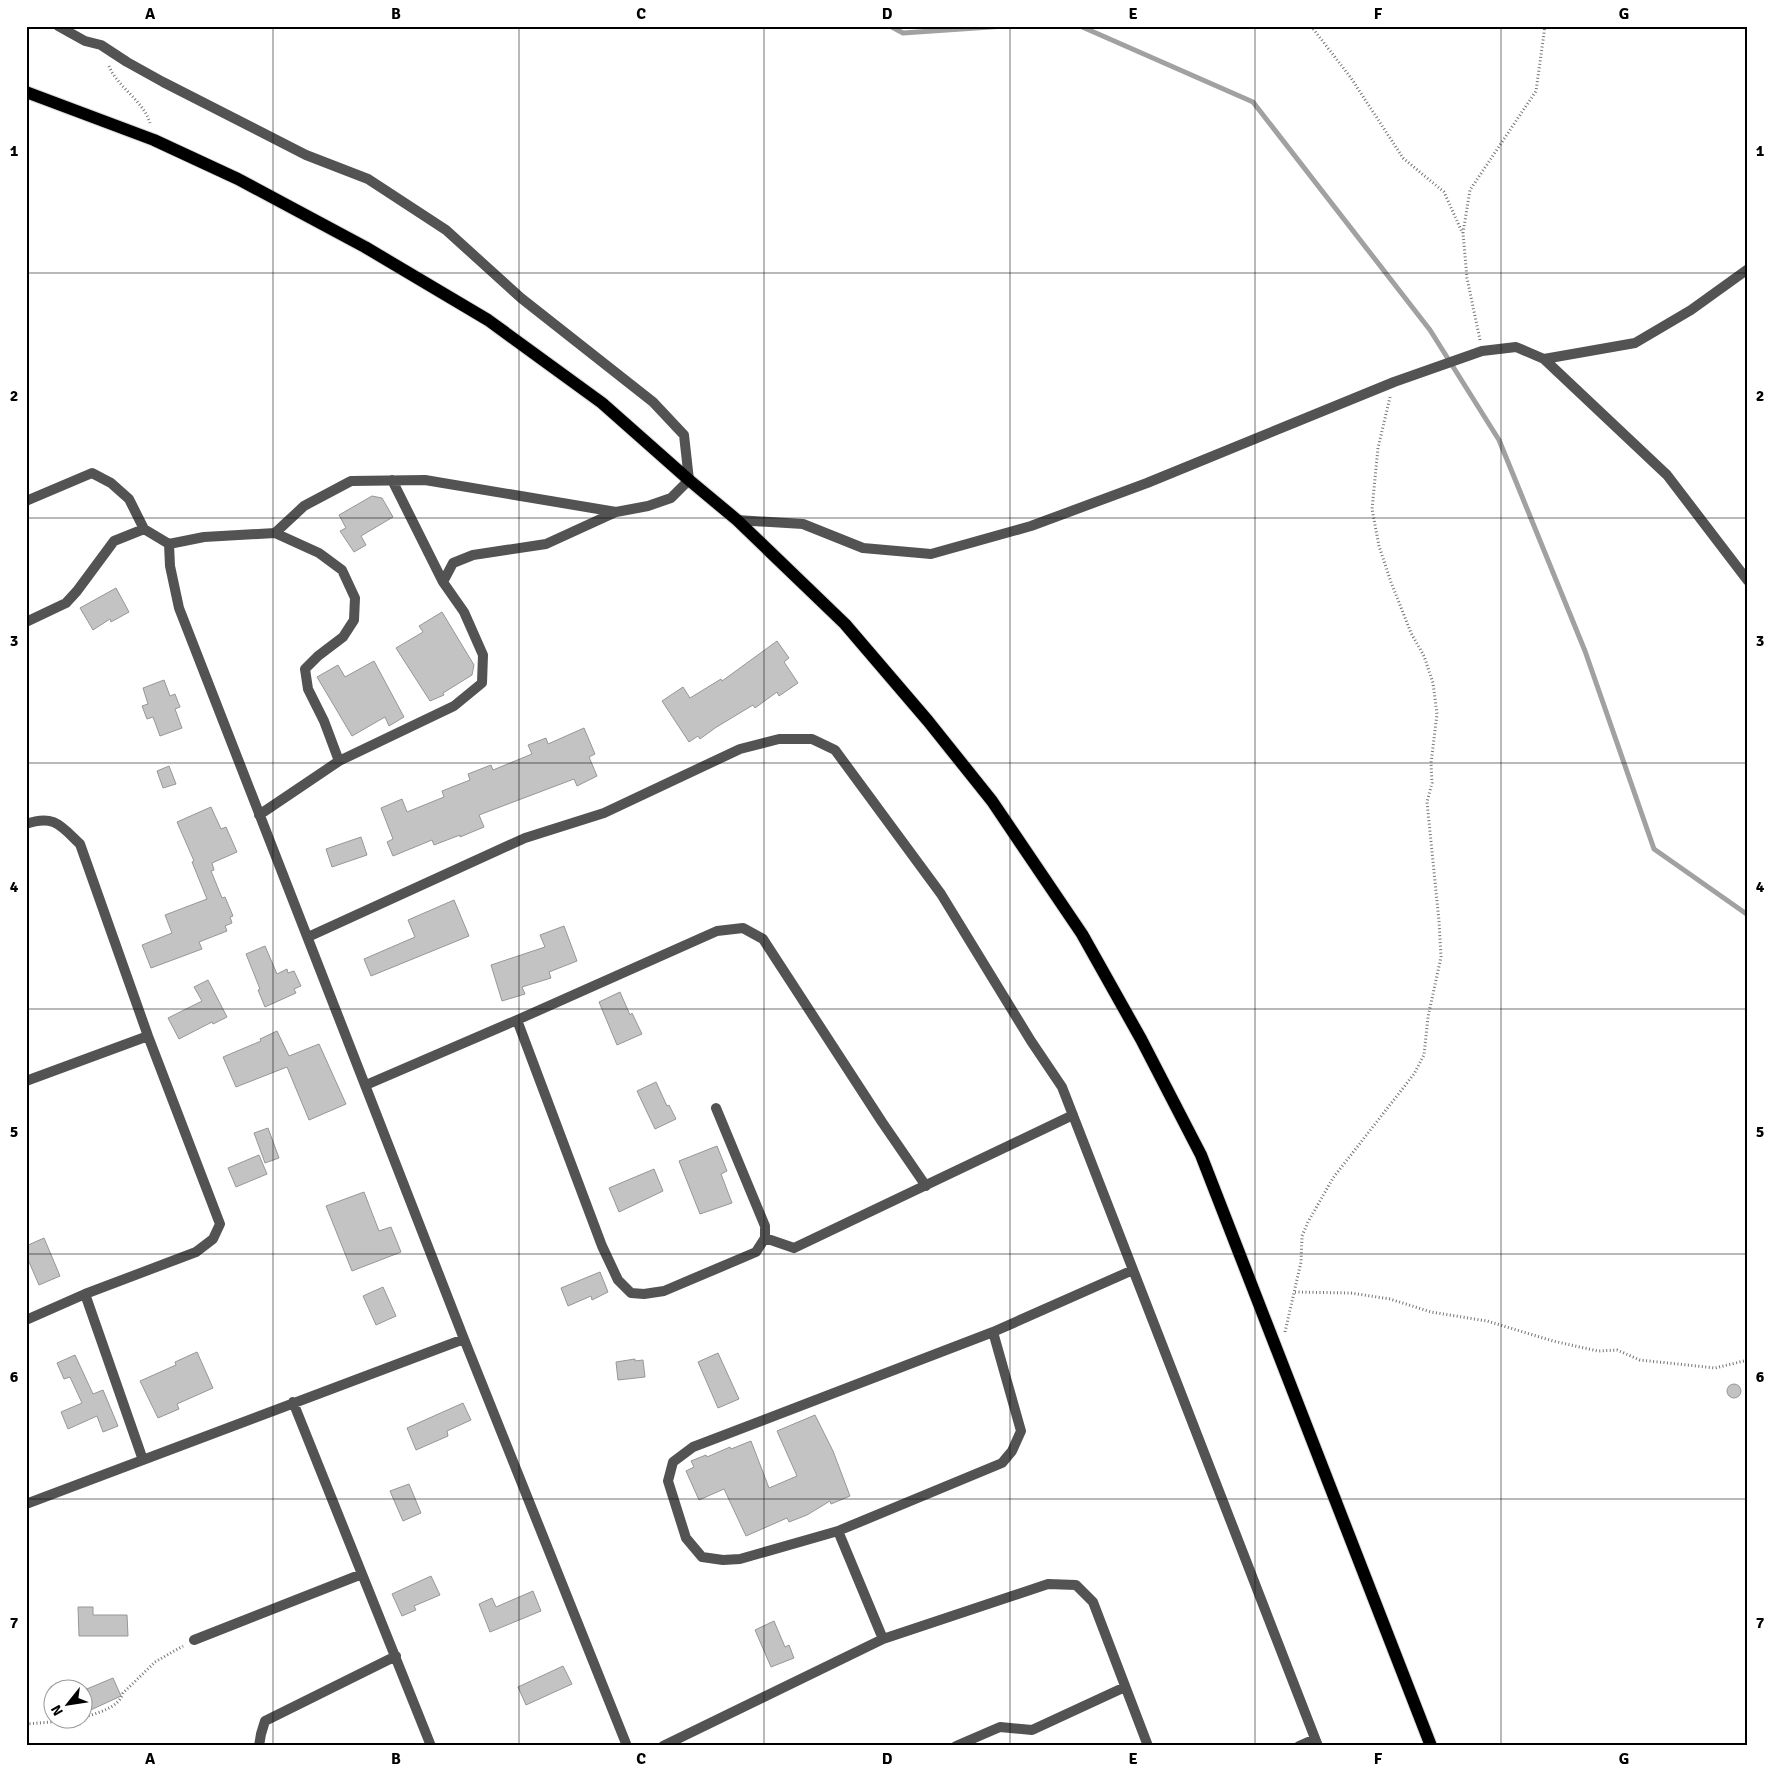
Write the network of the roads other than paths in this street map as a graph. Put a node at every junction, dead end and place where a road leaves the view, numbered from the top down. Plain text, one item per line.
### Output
1 (58, 26) edge
2 (26, 92) edge
3 (1748, 269) edge
4 (1544, 359) junction
5 (392, 480) junction
6 (689, 480) junction
7 (26, 500) edge
8 (616, 512) junction
9 (737, 520) junction
10 (144, 530) junction
11 (275, 533) junction
12 (169, 544) junction
13 (1748, 581) edge
14 (443, 582) junction
15 (26, 622) edge
16 (338, 761) junction
17 (259, 814) junction
18 (26, 824) edge
19 (308, 936) junction
20 (516, 1020) junction
21 (148, 1036) junction
22 (26, 1081) edge
23 (366, 1085) junction
24 (716, 1108) dead end
25 (1073, 1115) junction
26 (926, 1186) junction
27 (765, 1238) junction
28 (1133, 1270) junction
29 (86, 1294) junction
30 (26, 1320) edge
31 (993, 1332) junction
32 (464, 1339) junction
33 (293, 1402) junction
34 (143, 1460) junction
35 (26, 1504) edge
36 (838, 1531) junction
37 (362, 1574) junction
38 (883, 1639) junction
39 (194, 1640) road end
40 (396, 1656) junction
41 (1125, 1687) junction
42 (1317, 1742) edge
43 (259, 1746) edge
44 (431, 1746) edge
45 (628, 1746) edge
46 (663, 1746) edge
47 (956, 1746) edge
48 (1148, 1746) edge
49 (1299, 1746) edge
50 (1431, 1746) edge

1 - 6 street
2 - 6 main road
3 - 4 street
4 - 9 street
4 - 13 street
5 - 8 street
5 - 11 street
5 - 14 street
6 - 8 street
6 - 9 main road
7 - 10 street
8 - 14 street
9 - 50 main road
10 - 12 street
10 - 15 street
11 - 12 street
11 - 16 street
12 - 17 street
14 - 16 street
16 - 17 street
17 - 19 street
18 - 21 street
19 - 23 street
19 - 25 street
20 - 23 street
20 - 26 street
20 - 27 street
21 - 22 street
21 - 29 street
23 - 32 street
24 - 27 street
25 - 26 street
25 - 28 street
26 - 27 street
28 - 31 street
28 - 42 street
29 - 30 street
29 - 34 street
31 - 36 street
31 - 36 street
32 - 33 street
32 - 45 street
33 - 34 street
33 - 37 street
34 - 35 street
36 - 38 street
37 - 39 street
37 - 40 street
38 - 41 street
38 - 46 street
40 - 43 street
40 - 44 street
41 - 47 street
41 - 48 street
42 - 49 street

